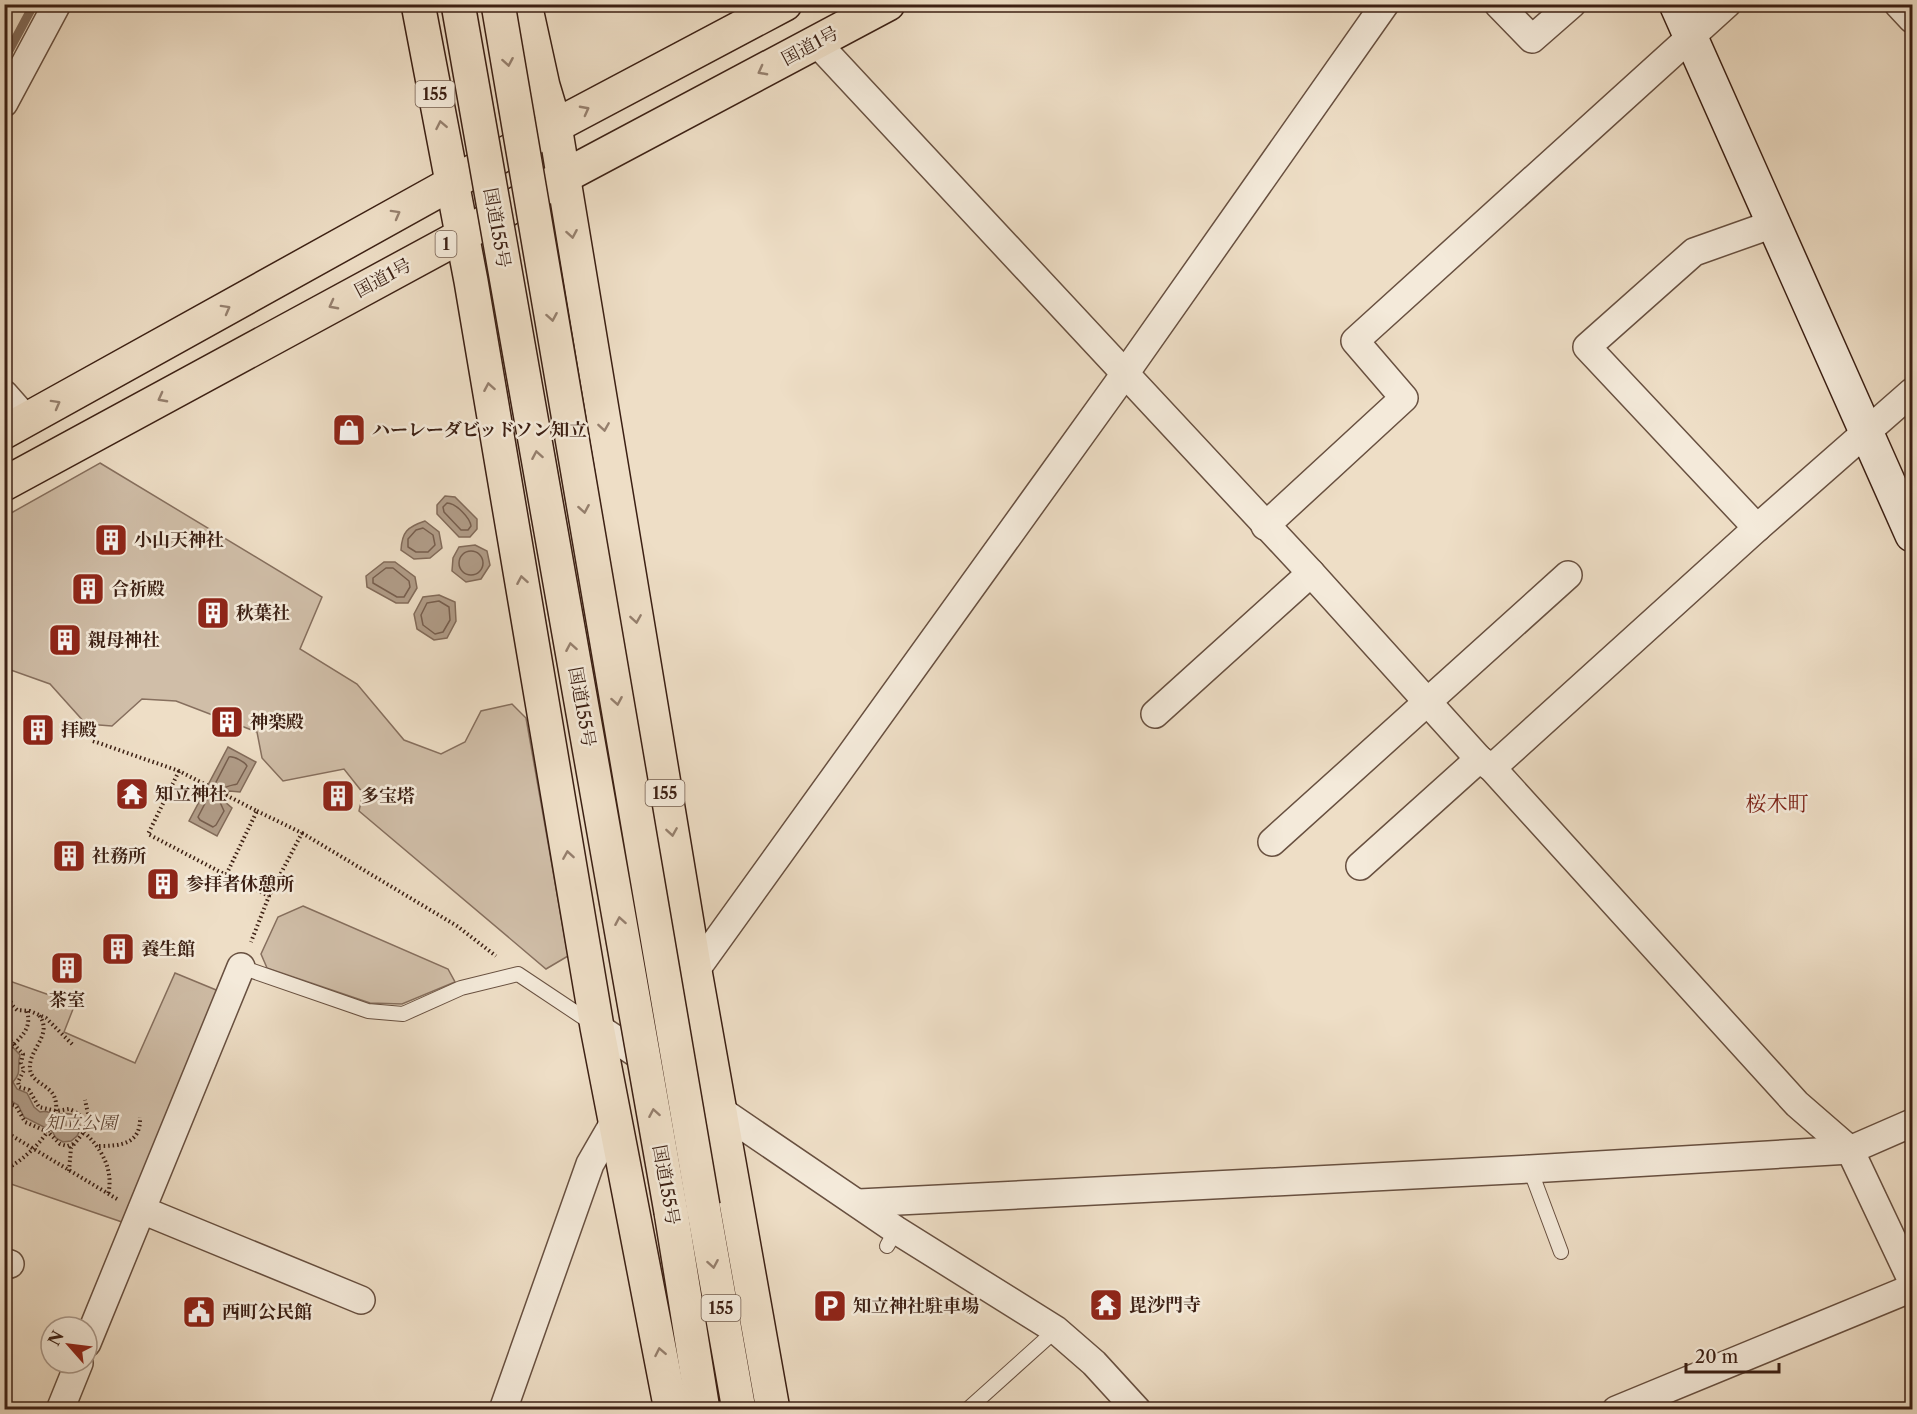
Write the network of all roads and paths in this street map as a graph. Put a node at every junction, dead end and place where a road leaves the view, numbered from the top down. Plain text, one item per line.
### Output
1 (57, 4) edge
2 (418, 4) edge
3 (458, 4) edge
4 (498, 4) edge
5 (525, 4) edge
6 (785, 4) edge
7 (888, 4) edge
8 (1385, 4) edge
9 (1498, 4) edge
10 (1572, 4) edge
11 (1676, 4) edge
12 (1727, 4) edge
13 (1691, 37) junction
14 (816, 42) junction
15 (4, 103) edge
16 (555, 126) junction
17 (562, 177) junction
18 (452, 183) junction
19 (1773, 224) junction
20 (463, 235) junction
21 (1124, 375) junction
22 (1912, 392) edge
23 (4, 394) edge
24 (16, 426) edge
25 (1866, 434) junction
26 (4, 484) edge
27 (1266, 526) junction
28 (1757, 528) junction
29 (1912, 535) edge
30 (1311, 573) junction
31 (1568, 575) dead end
32 (1427, 702) junction
33 (1155, 714) dead end
34 (93, 741) dead end
35 (1486, 764) junction
36 (179, 771) junction
37 (257, 811) junction
38 (302, 833) junction
39 (1272, 842) dead end
40 (1360, 866) dead end
41 (226, 875) junction
42 (269, 896) junction
43 (241, 967) junction
44 (695, 971) junction
45 (518, 974) junction
46 (4, 990) edge
47 (27, 1011) junction
48 (38, 1014) junction
49 (4, 1025) edge
50 (597, 1027) junction
51 (13, 1044) junction
52 (73, 1045) dead end
53 (5, 1054) edge
54 (4, 1068) edge
55 (85, 1100) dead end
56 (4, 1102) edge
57 (719, 1109) junction
58 (56, 1111) junction
59 (140, 1117) dead end
60 (616, 1119) junction
61 (1912, 1123) edge
62 (85, 1130) junction
63 (4, 1131) edge
64 (48, 1132) junction
65 (73, 1144) junction
66 (99, 1146) junction
67 (33, 1149) junction
68 (1850, 1150) junction
69 (1530, 1169) junction
70 (4, 1170) edge
71 (69, 1171) junction
72 (108, 1195) junction
73 (859, 1203) junction
74 (142, 1210) junction
75 (1561, 1252) dead end
76 (1912, 1281) edge
77 (1912, 1288) edge
78 (361, 1300) dead end
79 (99, 1315) edge
80 (1056, 1330) junction
81 (74, 1375) edge
82 (60, 1410) edge
83 (503, 1410) edge
84 (671, 1410) edge
85 (703, 1410) edge
86 (740, 1410) edge
87 (773, 1410) edge
88 (966, 1410) edge
89 (1137, 1410) edge
90 (1617, 1410) edge

1 - 15 street
18 -> 2 highway, 155
85 -> 3 highway, 国道155号 / 155, bridge
4 -> 86 highway, 国道155号 / 155, bridge
5 - 16 highway, 155
16 -> 6 highway
7 - 14 highway, 国道1号 / 1
8 - 21 street
9 - 10 street
11 - 13 street
12 - 13 street
13 - 19 street
13 - 27 street
14 -> 17 highway, 国道1号 / 1
14 - 21 street
16 - 17 highway, 155
16 - 18 highway
17 - 20 highway, 国道1号 / 1
17 -> 44 highway, 155
18 - 20 highway, 155
24 -> 18 highway
19 - 25 street
19 - 28 street
20 -> 26 highway, 国道1号 / 1
50 -> 20 highway, 155
21 - 27 street
21 - 44 street
22 - 25 street
23 - 24 street
25 - 28 street
25 - 29 street
27 - 30 street
28 - 35 street
30 - 32 street
30 - 33 street
31 - 32 street
32 - 35 street
32 - 39 street
34 - 36 path
35 - 40 street
35 - 68 street
36 - 37 path
36 - 41 path
37 - 38 path
37 - 41 path
38 - 42 path
38 - 45 path
41 - 42 path
42 - 43 path
43 - 45 lane
43 - 74 street
44 - 57 highway, 155
45 - 50 lane
46 - 47 path
47 - 48 path
47 - 51 path
48 - 52 path
48 - 58 path
49 - 51 path
50 - 57 street
50 - 60 highway, 155
51 - 53 path
51 - 58 path
53 - 54 path
55 - 62 path
56 - 64 path
57 - 73 street
57 - 87 highway, 155
58 - 62 path
58 - 64 path
59 - 66 path
60 - 83 street
84 -> 60 highway, 155
61 - 68 street
62 - 65 path
62 - 66 path
63 - 67 path
64 - 65 path
64 - 67 path
65 - 71 path
66 - 72 path
67 - 70 path
67 - 71 path
68 - 69 street
68 - 76 street
69 - 73 street
69 - 75 lane
71 - 72 path
72 - 74 path
73 - 80 street
74 - 78 street
74 - 79 street
77 - 90 street
80 - 88 lane
80 - 89 street
81 - 82 street

